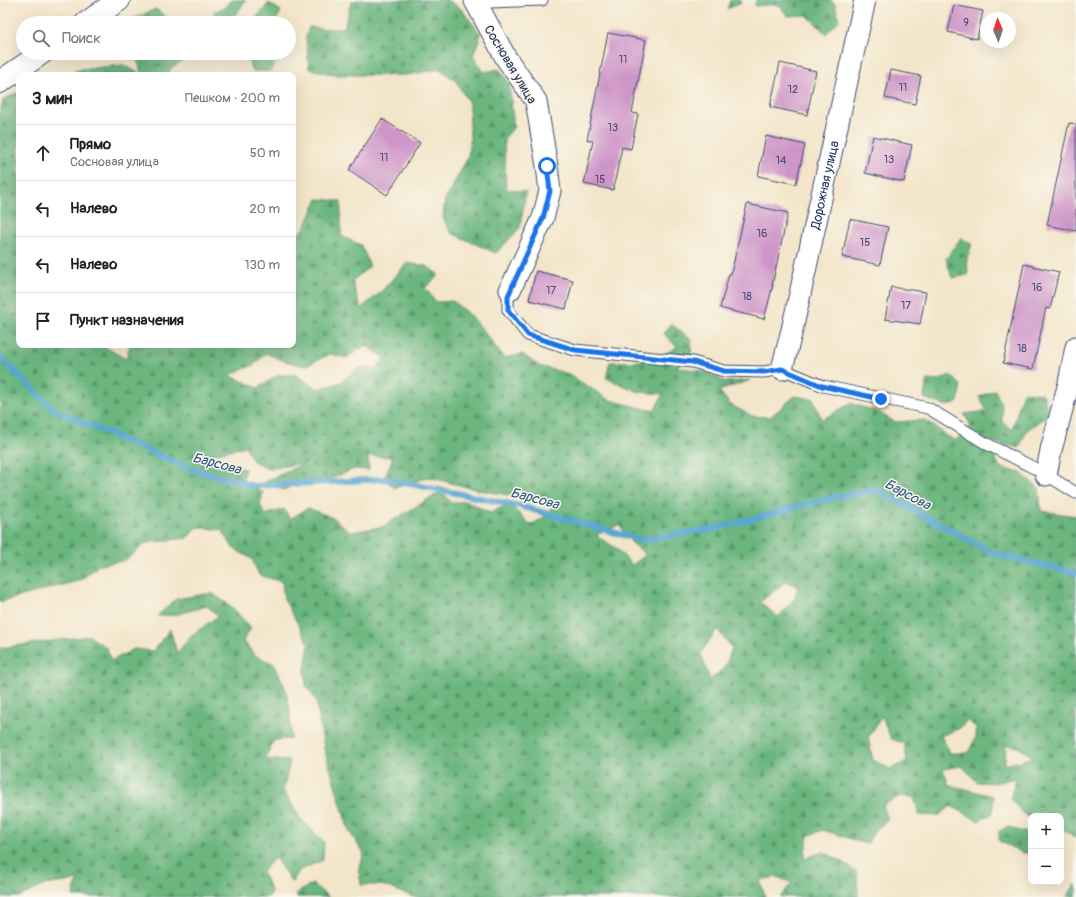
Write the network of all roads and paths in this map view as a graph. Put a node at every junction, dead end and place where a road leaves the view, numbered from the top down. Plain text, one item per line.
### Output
1 (119, 0) edge
2 (474, 0) edge
3 (542, 0) edge
4 (864, 0) edge
5 (96, 16) edge
6 (32, 60) edge
7 (0, 82) edge
8 (510, 290) joint
9 (1076, 347) edge
10 (782, 369) junction
11 (1046, 475) junction
12 (1076, 493) edge

1 - 5 street
2 - 3 lane
2 - 8 street, Сосновая улица
4 - 10 street, Дорожная улица
6 - 7 street
8 - 10 lane
9 - 11 street
10 - 11 lane
11 - 12 lane

